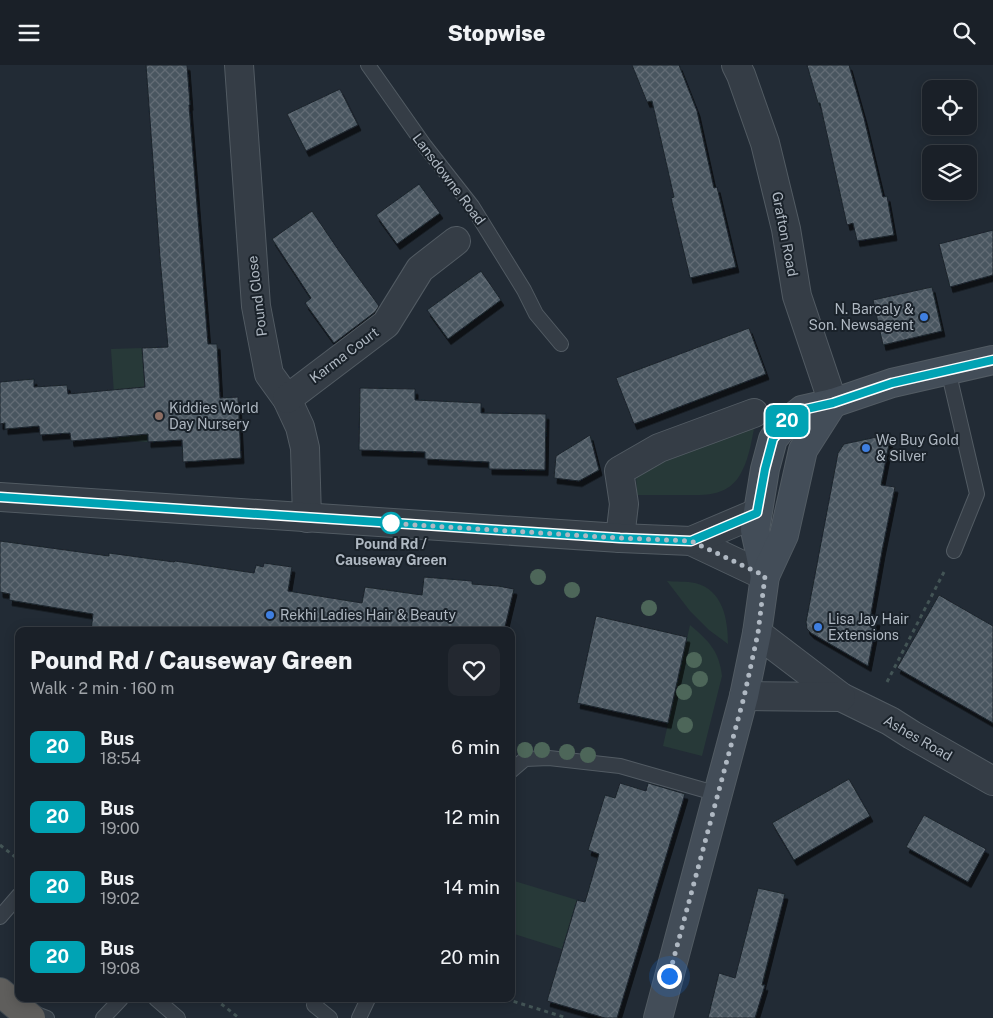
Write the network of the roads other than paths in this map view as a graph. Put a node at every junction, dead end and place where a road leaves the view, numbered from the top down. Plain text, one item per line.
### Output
1 (238, 65) edge
2 (368, 65) edge
3 (736, 65) edge
4 (456, 241) dead end
5 (560, 344) dead end
6 (993, 360) edge
7 (948, 370) junction
8 (287, 399) junction
9 (833, 403) junction
10 (754, 413) dead end
11 (0, 497) edge
12 (307, 518) junction
13 (764, 533) junction
14 (620, 538) junction
15 (691, 541) junction
16 (954, 551) road end
17 (765, 576) junction
18 (758, 633) junction
19 (744, 697) junction
20 (841, 697) junction
21 (515, 768) edge
22 (993, 781) edge
23 (718, 794) junction
24 (15, 900) edge
25 (0, 917) edge
26 (118, 1002) edge
27 (159, 1002) edge
28 (367, 1002) edge
29 (16, 1005) edge
30 (314, 1005) dead end
31 (47, 1018) edge
32 (104, 1018) edge
33 (178, 1018) edge
34 (330, 1018) edge
35 (359, 1018) edge
36 (658, 1018) edge

1 - 8 street, Pound Close
2 - 5 lane, Lansdowne Road
3 - 9 street, Grafton Road
4 - 8 street, Karma Court
6 - 7 main road
7 - 9 main road
7 - 16 lane
8 - 12 street, Pound Close
9 - 13 main road
9 - 13 main road
10 - 14 street
11 - 12 street
12 - 14 street
13 - 15 street
13 - 17 main road
14 - 15 street
15 - 17 street
17 - 18 main road
18 - 19 main road
18 - 20 street, Ashes Road
19 - 20 street, Ashes Road
19 - 23 main road
20 - 22 street, Ashes Road
21 - 23 lane
23 - 36 main road
24 - 25 lane
26 - 32 lane
27 - 33 lane
28 - 35 lane
29 - 31 lane
30 - 34 lane

